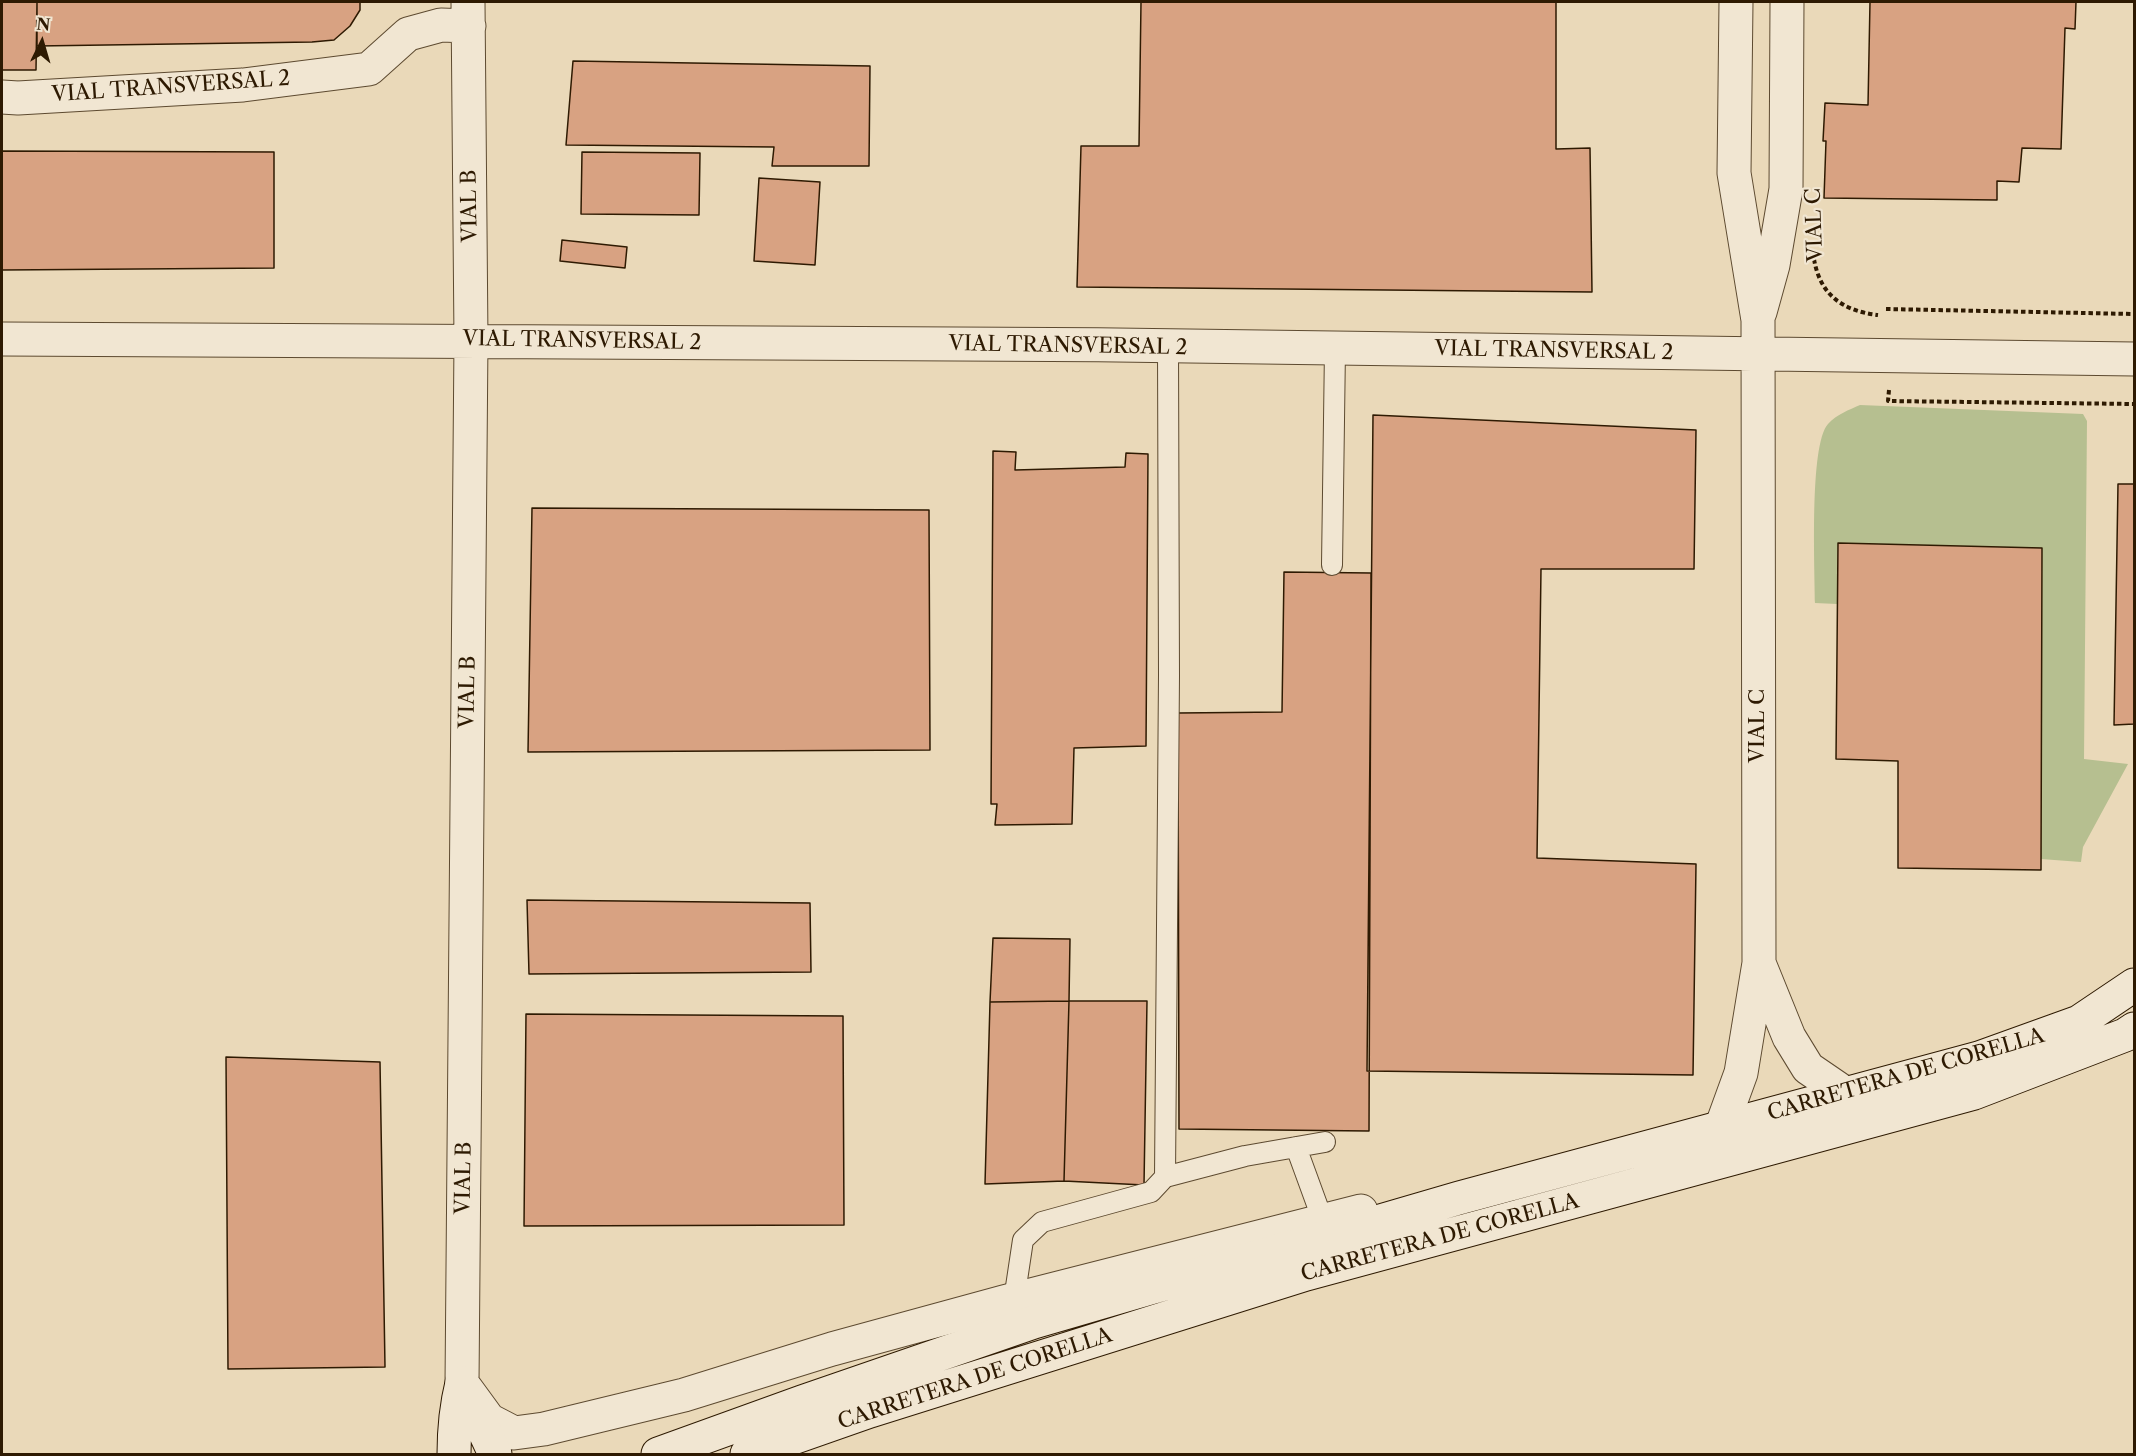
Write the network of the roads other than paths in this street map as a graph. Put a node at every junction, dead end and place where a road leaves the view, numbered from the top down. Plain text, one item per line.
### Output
1 (1736, 2) edge
2 (1786, 2) edge
3 (468, 14) edge
4 (2, 97) edge
5 (1758, 320) junction
6 (2, 339) edge
7 (471, 340) junction
8 (1168, 347) junction
9 (1335, 348) junction
10 (1757, 353) junction
11 (2134, 359) edge
12 (1332, 565) dead end
13 (1759, 963) junction
14 (2134, 986) edge
15 (2134, 1029) edge
16 (1846, 1094) junction
17 (1721, 1128) junction
18 (1325, 1142) dead end
19 (1296, 1147) junction
20 (1165, 1177) junction
21 (1460, 1198) junction
22 (1323, 1221) junction
23 (1064, 1287) junction
24 (1014, 1300) junction
25 (462, 1383) junction
26 (696, 1441) junction
27 (454, 1455) edge
28 (495, 1455) edge
29 (658, 1455) edge
30 (747, 1455) edge

1 - 5 street, VIAL C
2 - 5 street, VIAL C
3 - 4 street, VIAL TRANSVERSAL 2
3 - 7 street, VIAL B
5 - 10 street, VIAL C
6 - 7 street, VIAL TRANSVERSAL 2
7 - 8 street, VIAL TRANSVERSAL 2
7 - 25 street, VIAL B
8 - 9 street, VIAL TRANSVERSAL 2
8 - 20 lane
9 - 10 street, VIAL TRANSVERSAL 2
9 - 12 lane
10 - 11 street, VIAL TRANSVERSAL 2
10 - 13 street, VIAL C
13 - 16 street
13 - 17 street, VIAL C
14 - 16 street, CARRETERA DE CORELLA
15 - 30 street, CARRETERA DE CORELLA
16 - 17 street, CARRETERA DE CORELLA
17 - 21 street, CARRETERA DE CORELLA
18 - 19 lane
19 - 20 lane
19 - 22 lane
20 - 24 lane
21 - 22 street, CARRETERA DE CORELLA
21 - 26 street, CARRETERA DE CORELLA
22 - 23 street, CARRETERA DE CORELLA
23 - 24 street, CARRETERA DE CORELLA
23 - 26 street
24 - 25 street, CARRETERA DE CORELLA
25 - 27 street
25 - 28 street
26 - 29 street, CARRETERA DE CORELLA

